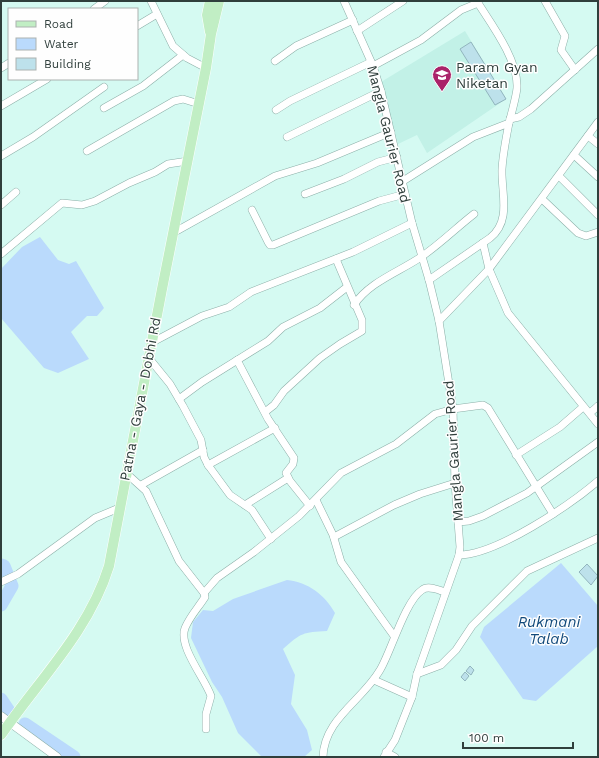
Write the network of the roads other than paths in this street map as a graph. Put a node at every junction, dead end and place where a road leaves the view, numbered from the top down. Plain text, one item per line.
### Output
1 (105, 1) edge
2 (151, 1) edge
3 (210, 1) edge
4 (220, 1) edge
5 (344, 1) edge
6 (403, 1) edge
7 (545, 1) edge
8 (478, 2) edge
9 (95, 8) edge
10 (157, 14) junction
11 (353, 20) junction
12 (138, 25) edge
13 (357, 31) junction
14 (211, 34) junction
15 (598, 49) edge
16 (183, 55) junction
17 (275, 61) dead end
18 (372, 64) junction
19 (206, 68) junction
20 (575, 70) junction
21 (45, 80) edge
22 (104, 87) dead end
23 (381, 91) junction
24 (199, 104) junction
25 (1, 106) edge
26 (104, 108) dead end
27 (276, 110) dead end
28 (509, 121) junction
29 (598, 122) edge
30 (390, 132) junction
31 (588, 136) junction
32 (287, 137) dead end
33 (598, 144) edge
34 (88, 151) dead end
35 (574, 155) junction
36 (1, 156) edge
37 (397, 157) junction
38 (188, 161) junction
39 (559, 176) junction
40 (598, 177) edge
41 (403, 181) junction
42 (16, 192) dead end
43 (305, 194) dead end
44 (405, 194) junction
45 (542, 199) junction
46 (1, 205) edge
47 (252, 210) dead end
48 (474, 214) dead end
49 (598, 215) edge
50 (412, 223) junction
51 (173, 233) junction
52 (597, 234) edge
53 (483, 243) junction
54 (1, 254) edge
55 (422, 256) junction
56 (336, 259) junction
57 (489, 269) junction
58 (430, 280) junction
59 (347, 287) junction
60 (354, 305) junction
61 (440, 321) junction
62 (151, 343) junction
63 (148, 357) junction
64 (237, 360) junction
65 (179, 399) junction
66 (598, 406) edge
67 (583, 407) junction
68 (453, 409) junction
69 (265, 412) junction
70 (590, 413) junction
71 (598, 424) edge
72 (275, 428) junction
73 (598, 442) edge
74 (203, 450) junction
75 (516, 455) junction
76 (208, 465) junction
77 (126, 472) junction
78 (288, 478) junction
79 (598, 481) edge
80 (455, 483) junction
81 (141, 485) junction
82 (536, 488) junction
83 (316, 500) junction
84 (245, 505) junction
85 (310, 506) junction
86 (119, 508) junction
87 (552, 514) junction
88 (458, 522) junction
89 (334, 537) junction
90 (598, 538) edge
91 (271, 539) junction
92 (459, 555) junction
93 (4, 580) edge
94 (445, 592) junction
95 (204, 593) junction
96 (394, 636) junction
97 (417, 674) junction
98 (374, 680) junction
99 (412, 697) junction
100 (1, 716) edge
101 (9, 723) junction
102 (206, 728) dead end
103 (1, 735) edge
104 (385, 754) edge
105 (57, 757) edge
106 (323, 757) edge
107 (394, 757) edge

1 - 9 street
2 - 10 street
3 - 14 main road, Patna - Gaya - Dobhi Rd
4 - 14 main road, Patna - Gaya - Dobhi Rd
5 - 11 street, Mangla Gaurier Road
6 - 13 street
7 - 20 street
8 - 18 street
8 - 28 street
10 - 12 street
10 - 16 street
11 - 13 street, Mangla Gaurier Road
11 - 17 street
13 - 18 street, Mangla Gaurier Road
14 - 19 main road, Patna - Gaya - Dobhi Rd
15 - 20 street
16 - 19 street
16 - 26 street
18 - 23 street, Mangla Gaurier Road
18 - 27 street
19 - 24 main road, Patna - Gaya - Dobhi Rd
20 - 28 street
21 - 25 street
22 - 36 street
23 - 30 street, Mangla Gaurier Road
23 - 32 street
24 - 34 street
24 - 38 main road, Patna - Gaya - Dobhi Rd
28 - 41 street
28 - 53 street
29 - 31 street
30 - 37 street, Mangla Gaurier Road
30 - 51 street
31 - 33 street
31 - 35 street
35 - 39 street
35 - 40 street
37 - 41 street, Mangla Gaurier Road
37 - 43 street
38 - 51 main road, Patna - Gaya - Dobhi Rd
38 - 54 street
39 - 45 street
39 - 49 street
41 - 44 street, Mangla Gaurier Road
42 - 46 street
44 - 47 street
44 - 50 street, Mangla Gaurier Road
45 - 52 street
45 - 57 street
48 - 55 street
50 - 55 street, Mangla Gaurier Road
50 - 56 street
51 - 62 main road, Patna - Gaya - Dobhi Rd
53 - 57 street
53 - 58 street
55 - 58 street, Mangla Gaurier Road
55 - 60 street
56 - 59 street
56 - 62 street
57 - 61 street
57 - 67 street
58 - 61 street, Mangla Gaurier Road
59 - 60 street
59 - 64 street
60 - 69 street
61 - 68 street, Mangla Gaurier Road
62 - 63 main road, Patna - Gaya - Dobhi Rd
63 - 65 street
63 - 77 main road, Patna - Gaya - Dobhi Rd
64 - 65 street
64 - 69 street
65 - 74 street
66 - 70 street
67 - 70 street
67 - 75 street
68 - 75 street
68 - 80 street, Mangla Gaurier Road
68 - 83 street
69 - 72 street
70 - 71 street
72 - 76 street
72 - 78 street
73 - 82 street
74 - 76 street
74 - 81 street
75 - 82 street
76 - 84 street
77 - 81 street
77 - 86 main road, Patna - Gaya - Dobhi Rd
78 - 84 street
78 - 85 street
79 - 87 street
80 - 88 street, Mangla Gaurier Road
80 - 89 street
81 - 95 street
82 - 87 street
82 - 88 street
83 - 85 street
83 - 89 street
84 - 91 street
85 - 91 street
86 - 93 street
86 - 101 main road, Patna - Gaya - Dobhi Rd
87 - 92 street
88 - 92 street, Mangla Gaurier Road
89 - 96 street
90 - 97 street
91 - 95 street
92 - 94 street, Mangla Gaurier Road
94 - 96 street
94 - 97 street, Mangla Gaurier Road
95 - 102 street
96 - 98 street
97 - 99 street, Mangla Gaurier Road
98 - 99 street
98 - 106 street
99 - 104 street, Mangla Gaurier Road
100 - 101 street
101 - 103 main road, Patna - Gaya - Dobhi Rd
101 - 105 street
104 - 107 street

